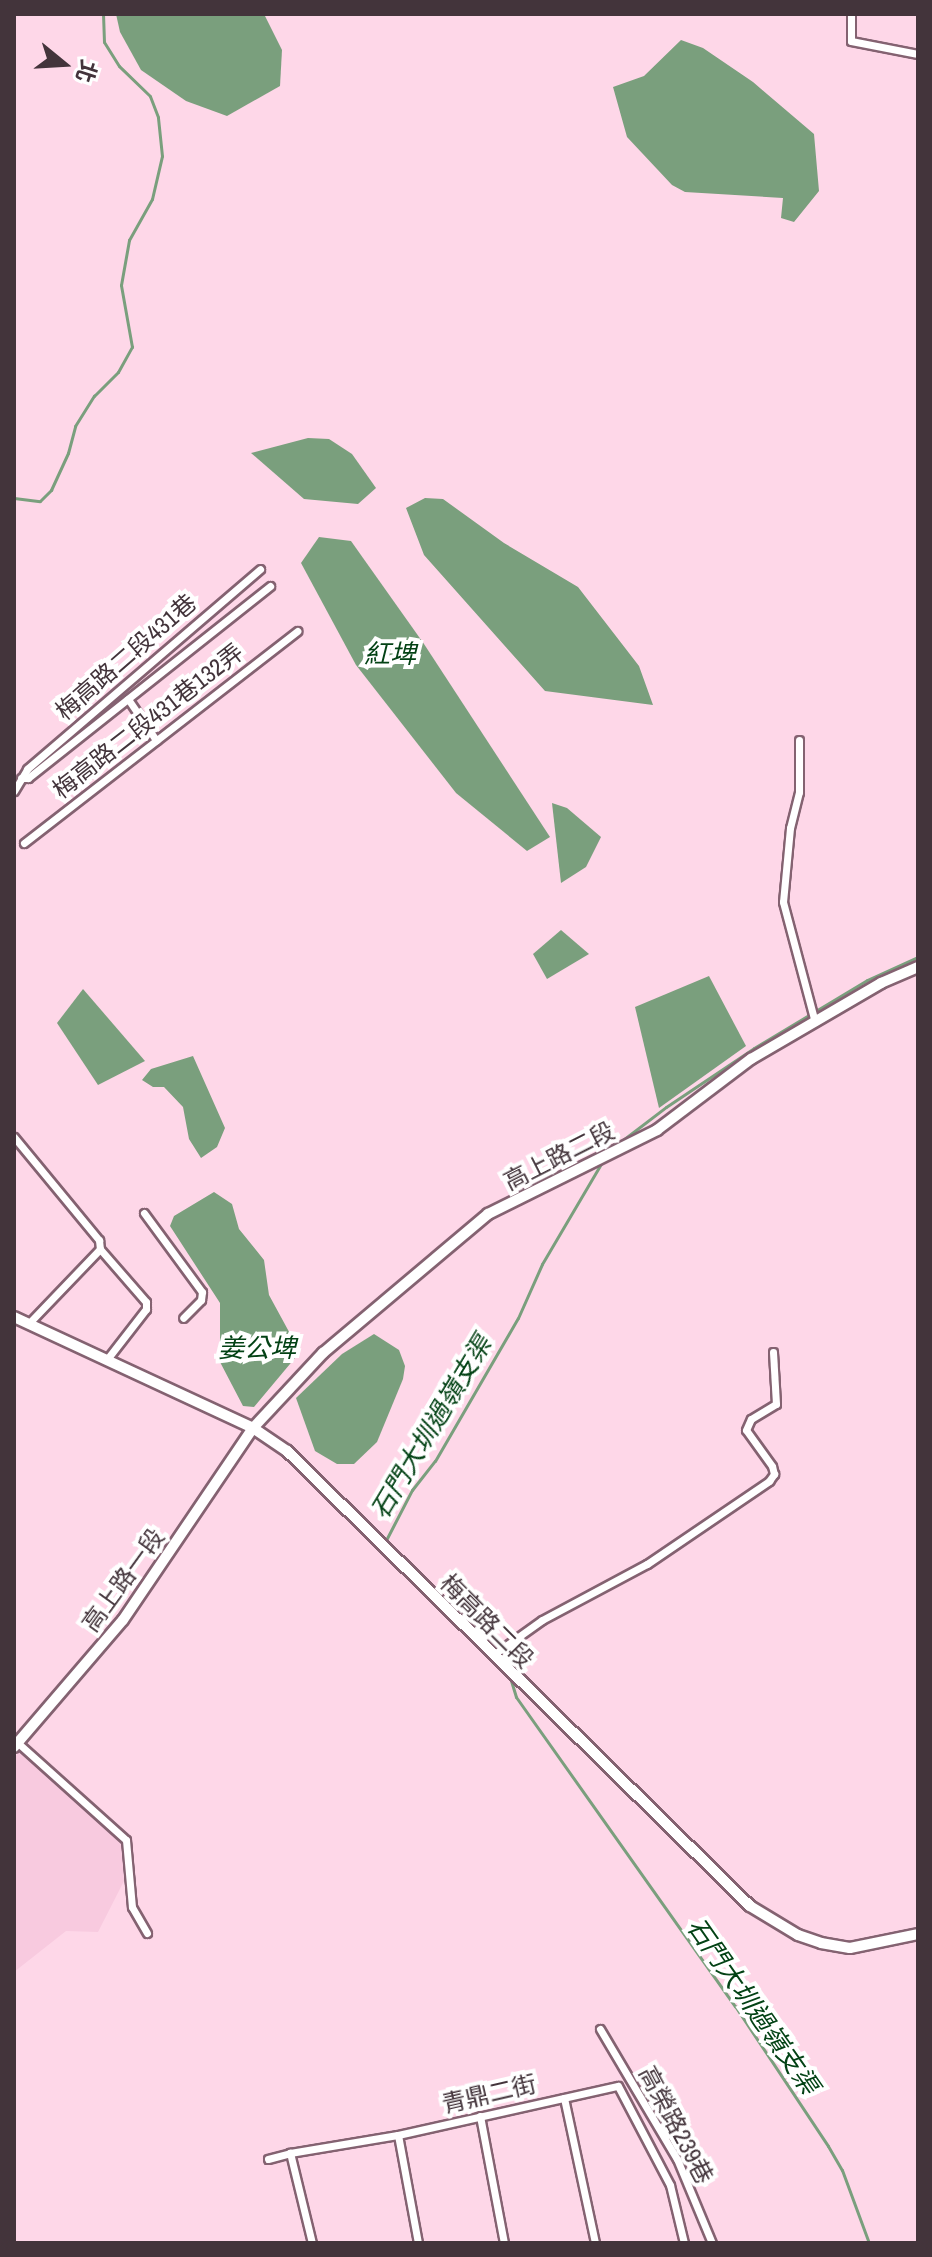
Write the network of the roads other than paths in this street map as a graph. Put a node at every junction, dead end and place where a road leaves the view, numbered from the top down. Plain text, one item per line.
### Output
1 (851, 14) edge
2 (918, 54) edge
3 (260, 569) dead end
4 (270, 586) dead end
5 (297, 631) dead end
6 (128, 699) junction
7 (156, 740) junction
8 (799, 740) dead end
9 (21, 778) junction
10 (14, 791) edge
11 (24, 843) dead end
12 (918, 967) edge
13 (815, 1020) junction
14 (14, 1137) edge
15 (144, 1213) dead end
16 (100, 1249) junction
17 (14, 1317) edge
18 (183, 1318) dead end
19 (29, 1323) junction
20 (773, 1352) dead end
21 (108, 1358) junction
22 (253, 1428) junction
23 (493, 1655) junction
24 (16, 1745) edge
25 (147, 1933) dead end
26 (918, 1934) edge
27 (600, 2029) dead end
28 (564, 2098) junction
29 (480, 2116) junction
30 (398, 2135) junction
31 (290, 2153) junction
32 (268, 2159) dead end
33 (312, 2243) edge
34 (418, 2243) edge
35 (504, 2243) edge
36 (595, 2243) edge
37 (684, 2243) edge
38 (712, 2243) edge

1 - 2 street
3 - 9 street, 梅高路二段431巷
4 - 6 street, 梅高路二段431巷
5 - 7 street, 梅高路二段431巷132弄
6 - 7 street
6 - 9 street, 梅高路二段431巷
7 - 11 street, 梅高路二段431巷132弄
8 - 13 street
9 - 10 street, 梅高路二段431巷
12 - 13 street, 高上路二段
13 - 22 street, 高上路二段
14 - 16 street
15 - 18 street
16 - 19 street
16 - 21 street
17 - 19 street, 梅高路二段
19 - 21 street, 梅高路二段
20 - 23 street
21 - 22 street, 梅高路二段
22 - 23 street, 梅高路二段
22 - 24 street, 高上路一段
23 - 26 street, 梅高路二段
24 - 25 street
27 - 38 street, 高榮路239巷
28 - 29 street, 青鼎二街
28 - 36 street
28 - 37 street, 青鼎二街
29 - 30 street, 青鼎二街
29 - 35 street
30 - 31 street, 青鼎二街
30 - 34 street
31 - 32 street, 青鼎二街
31 - 33 street

